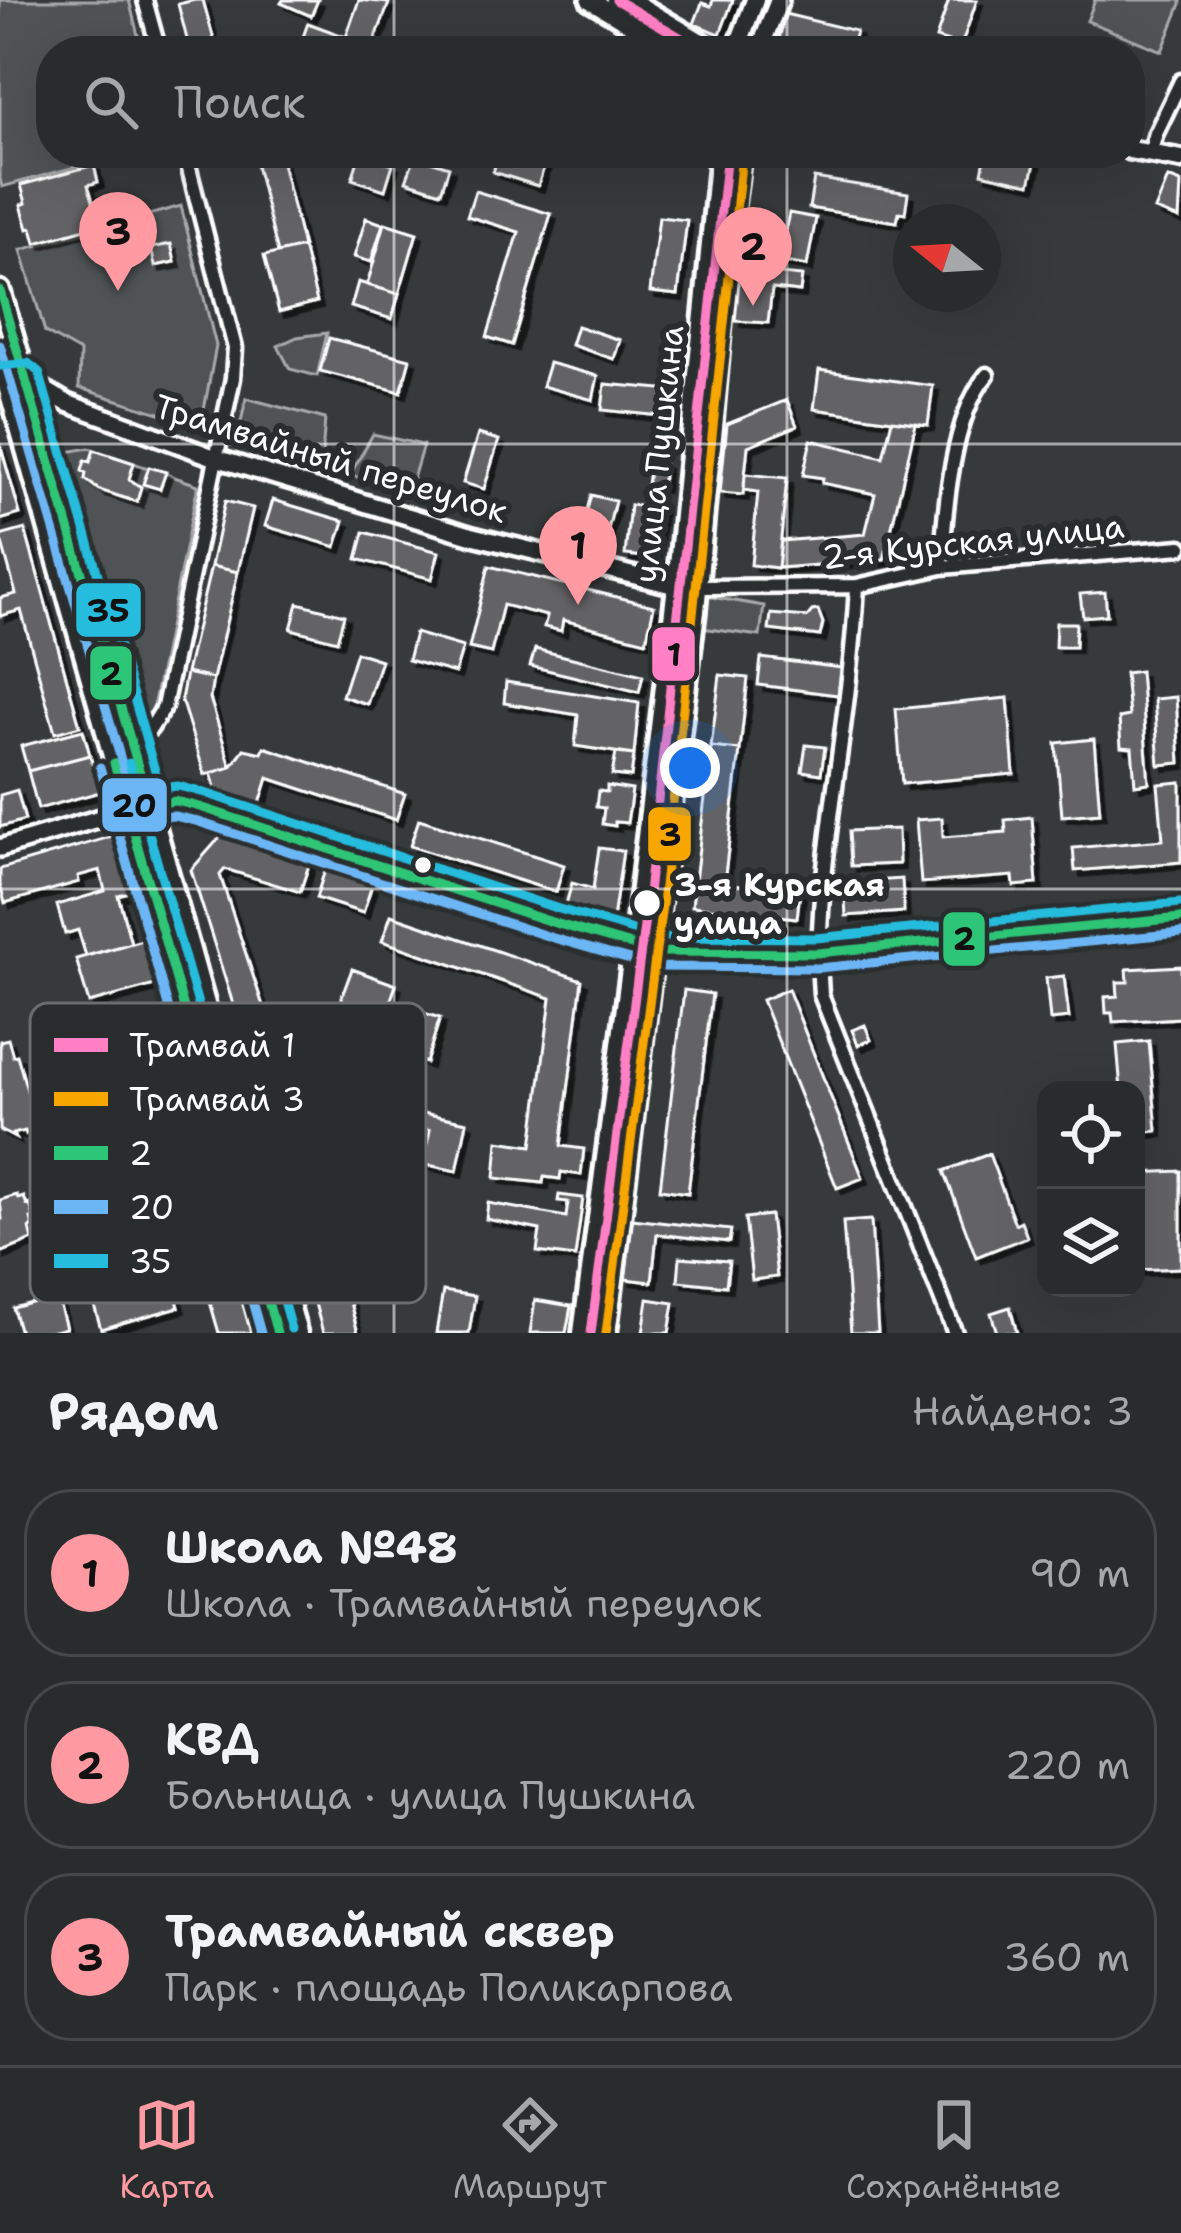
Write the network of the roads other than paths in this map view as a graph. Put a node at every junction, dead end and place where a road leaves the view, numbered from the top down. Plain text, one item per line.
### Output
1 (145, 0) edge
2 (590, 0) edge
3 (630, 0) edge
4 (755, 0) edge
5 (779, 0) edge
6 (155, 36) edge
7 (650, 36) edge
8 (691, 36) edge
9 (742, 36) edge
10 (765, 36) edge
11 (1181, 81) edge
12 (1145, 153) edge
13 (1150, 154) junction
14 (1181, 160) edge
15 (189, 168) edge
16 (718, 168) edge
17 (739, 168) edge
18 (0, 291) edge
19 (0, 358) edge
20 (987, 376) dead end
21 (10, 380) edge
22 (216, 458) junction
23 (1181, 547) edge
24 (942, 567) junction
25 (676, 586) junction
26 (857, 586) junction
27 (699, 587) junction
28 (132, 743) junction
29 (149, 804) junction
30 (127, 810) junction
31 (0, 848) edge
32 (1181, 918) edge
33 (633, 946) junction
34 (655, 952) junction
35 (818, 952) junction
36 (182, 1003) edge
37 (205, 1003) edge
38 (268, 1303) edge
39 (289, 1303) edge
40 (277, 1333) edge
41 (297, 1333) edge
42 (582, 1333) edge
43 (607, 1333) edge
44 (955, 1333) edge

1 - 6 street
2 - 7 main road
3 - 8 main road
4 - 9 main road
5 - 10 main road
11 - 13 street
12 - 13 main road
13 - 14 main road
15 - 22 street
16 - 25 main road, улица Пушкина
17 - 27 main road, улица Пушкина
18 - 21 main road
19 - 21 main road
20 - 24 street
21 - 22 street, Трамвайный переулок
21 - 28 main road
21 - 30 main road
22 - 25 street, Трамвайный переулок
22 - 28 street
23 - 24 street, 2-я Курская улица
24 - 26 street, 2-я Курская улица
25 - 27 street, Трамвайный переулок
25 - 33 main road, улица Пушкина
26 - 27 street, 2-я Курская улица
26 - 35 street
27 - 34 main road, улица Пушкина
28 - 29 main road
29 - 30 main road
29 - 33 main road
29 - 37 main road
30 - 31 street
30 - 36 main road
32 - 35 main road
33 - 34 main road
33 - 42 main road, улица Пушкина
34 - 35 main road
34 - 43 main road, улица Пушкина
35 - 44 street
38 - 40 main road
39 - 41 main road

